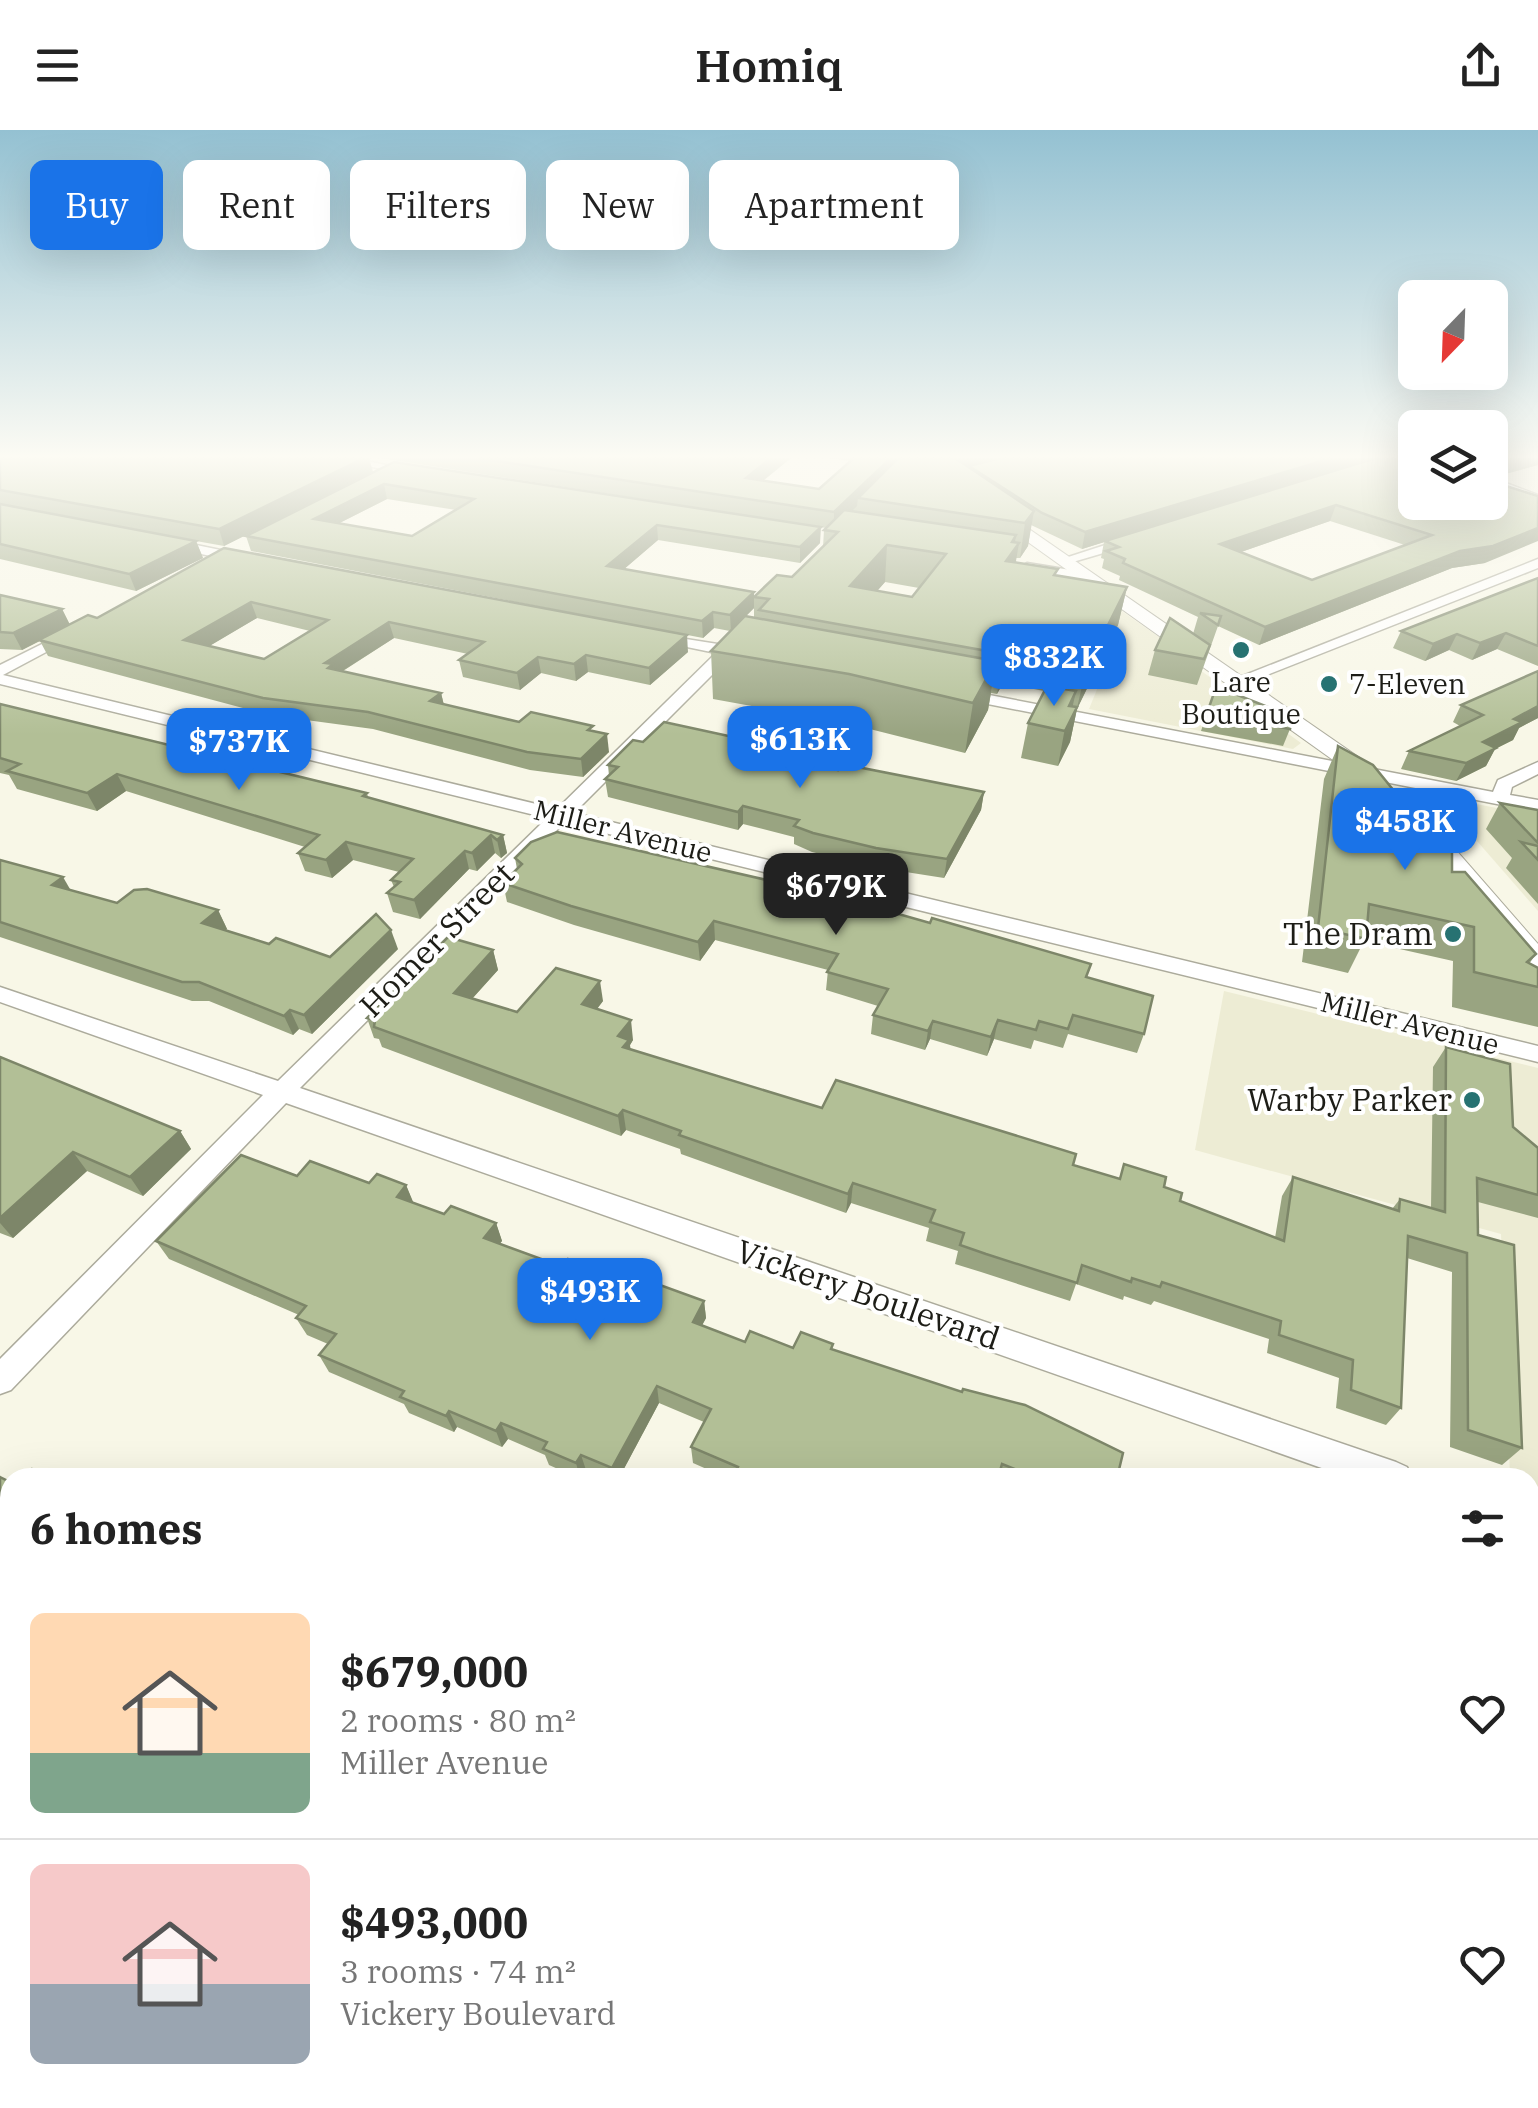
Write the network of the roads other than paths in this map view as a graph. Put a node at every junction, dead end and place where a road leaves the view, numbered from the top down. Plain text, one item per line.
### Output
1 (203, 550) edge
2 (235, 550) edge
3 (1052, 550) edge
4 (1099, 550) edge
5 (226, 555) junction
6 (1066, 560) junction
7 (265, 562) edge
8 (1538, 563) edge
9 (209, 564) edge
10 (1014, 565) edge
11 (1088, 577) junction
12 (89, 626) edge
13 (747, 631) edge
14 (635, 633) edge
15 (727, 651) junction
16 (759, 657) edge
17 (0, 671) edge
18 (0, 679) edge
19 (1238, 681) junction
20 (938, 690) edge
21 (1538, 767) edge
22 (1367, 773) junction
23 (1500, 798) junction
24 (1538, 806) edge
25 (561, 816) junction
26 (1538, 960) edge
27 (0, 994) edge
28 (1538, 1054) edge
29 (282, 1092) junction
30 (0, 1380) edge
31 (1367, 1468) edge

1 - 5 street
2 - 5 street
3 - 6 street
4 - 6 street
5 - 7 street
5 - 9 street
6 - 11 street
8 - 19 street
10 - 11 street
11 - 19 street
12 - 17 street
13 - 15 street, Homer Street
14 - 15 street
15 - 16 street
15 - 25 street, Homer Street
18 - 25 street, Miller Avenue
19 - 22 street
20 - 22 street
21 - 23 street
22 - 23 street
22 - 26 street
23 - 24 street
25 - 28 street, Miller Avenue
25 - 29 street, Homer Street
27 - 29 street, Vickery Boulevard
29 - 30 street, Homer Street
29 - 31 street, Vickery Boulevard

